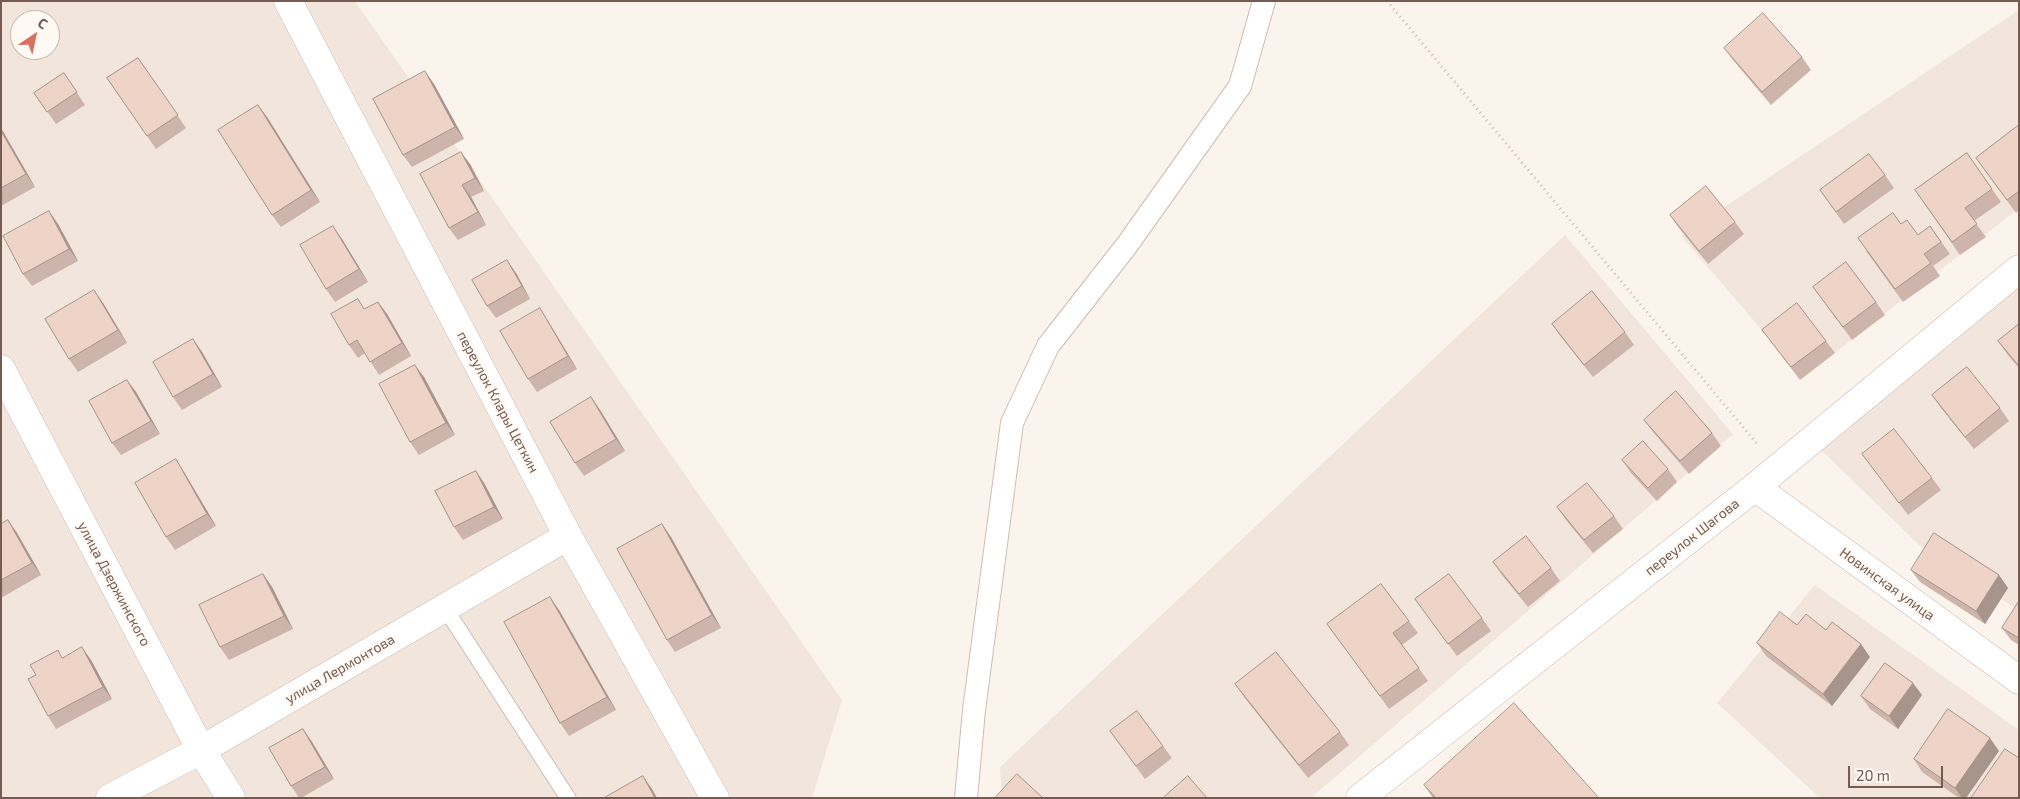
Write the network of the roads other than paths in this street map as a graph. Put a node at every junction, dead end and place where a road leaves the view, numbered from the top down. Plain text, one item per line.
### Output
1 (288, 1) edge
2 (1264, 1) edge
3 (2019, 270) edge
4 (1, 369) edge
5 (1755, 487) junction
6 (568, 536) junction
7 (445, 608) junction
8 (2019, 680) edge
9 (201, 750) junction
10 (1365, 796) edge
11 (110, 798) edge
12 (231, 798) edge
13 (568, 798) edge
14 (716, 798) edge
15 (966, 798) edge

1 - 6 street, переулок Клары Цеткин
2 - 15 street
3 - 5 street, переулок Шагова
4 - 9 street, улица Дзержинского
5 - 8 street, Новинская улица
5 - 10 street, переулок Шагова
6 - 7 street, улица Лермонтова
6 - 14 street, переулок Клары Цеткин
7 - 9 street, улица Лермонтова
7 - 13 lane
9 - 11 street, улица Лермонтова
9 - 12 street, улица Дзержинского

